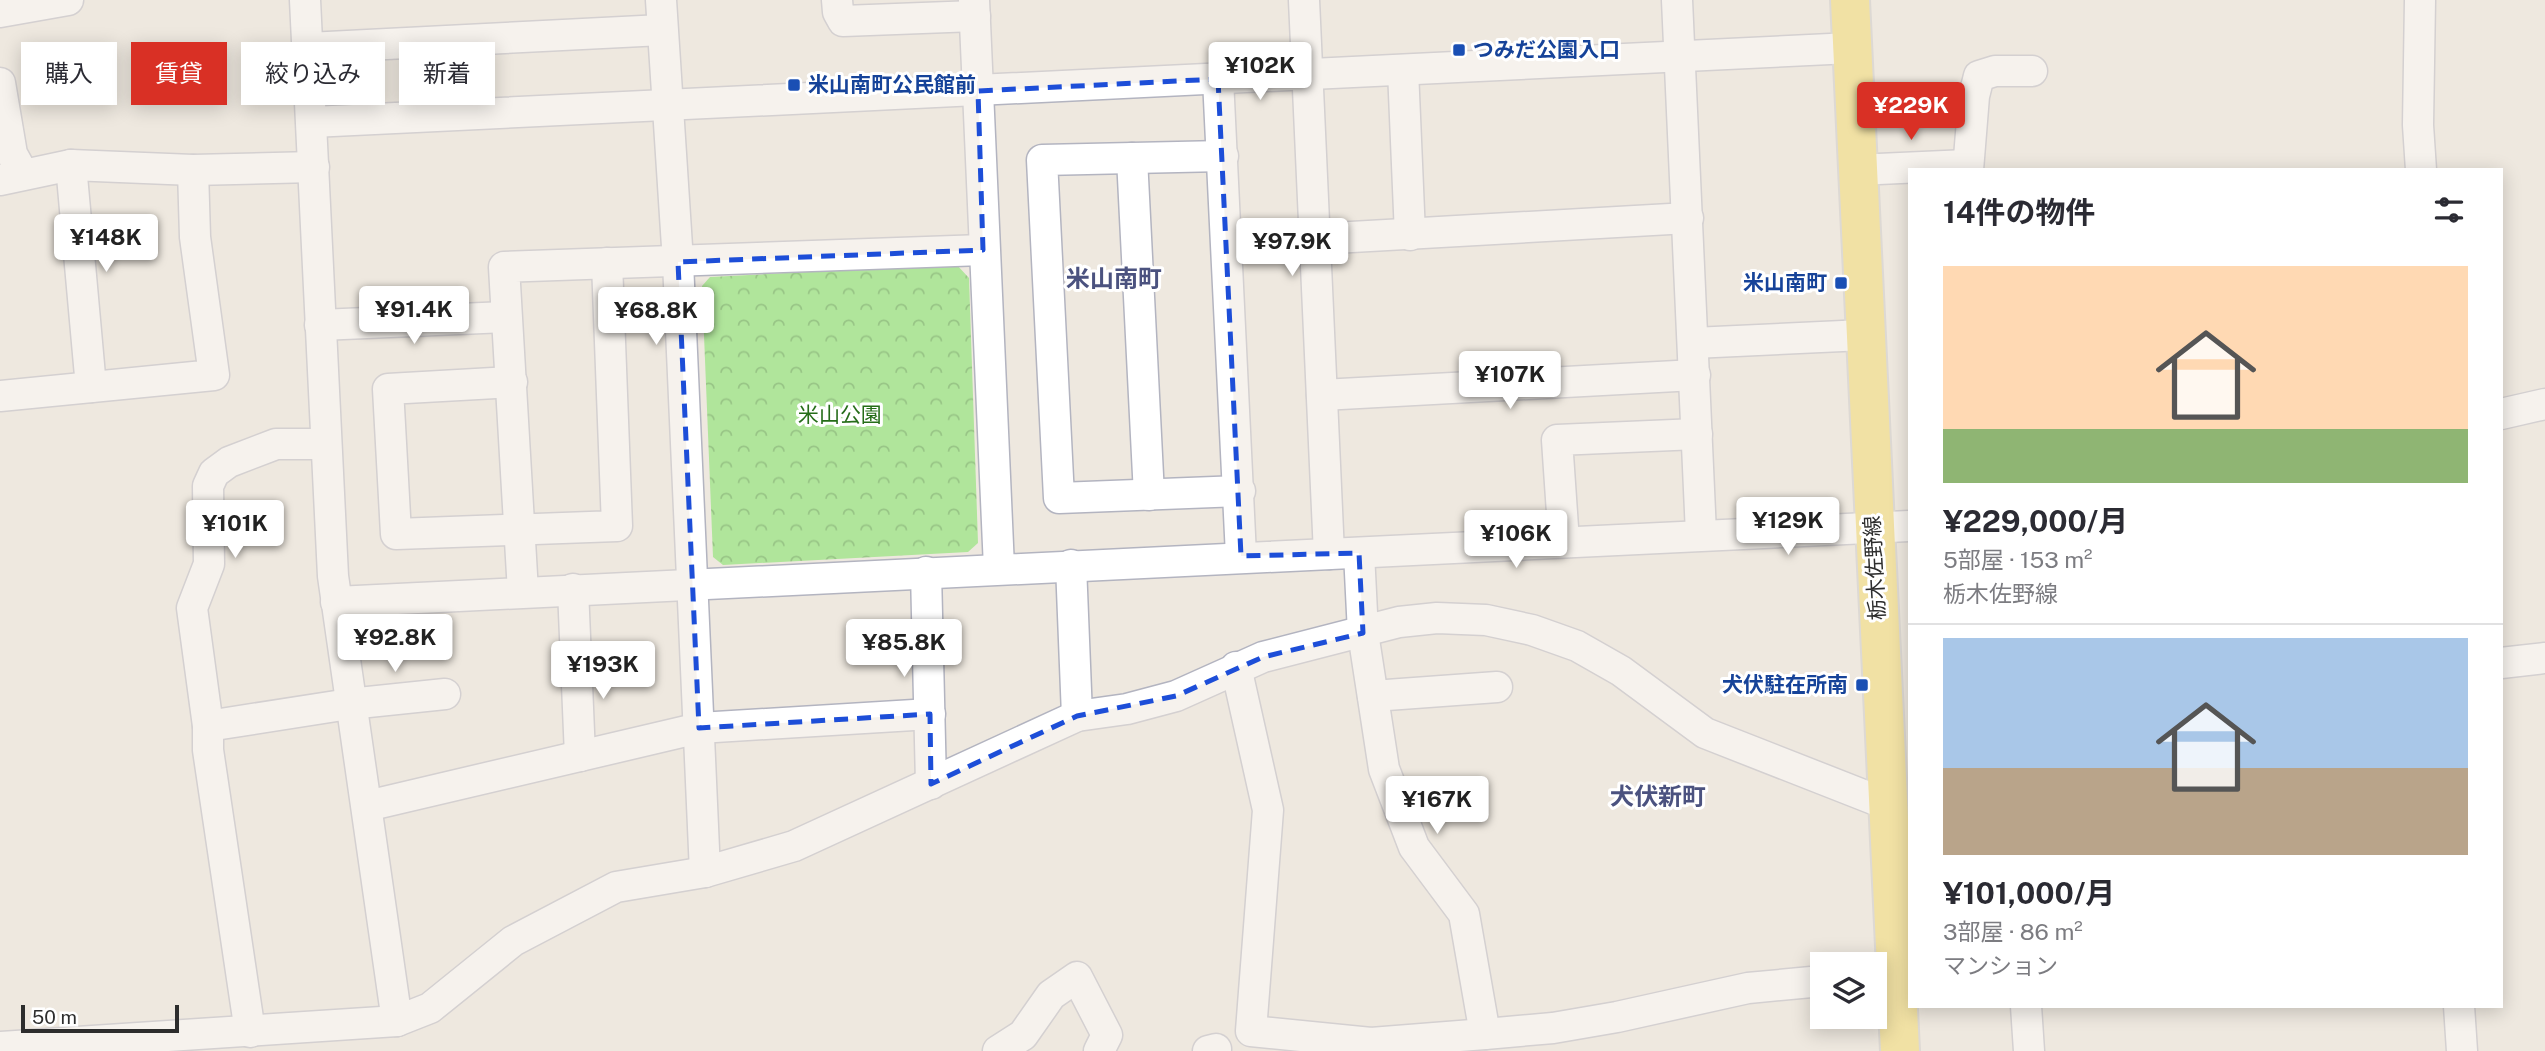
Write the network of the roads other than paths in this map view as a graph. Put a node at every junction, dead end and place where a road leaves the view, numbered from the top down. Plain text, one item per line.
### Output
1 (68, 0) edge
2 (305, 0) edge
3 (661, 0) edge
4 (837, 0) edge
5 (1304, 0) edge
6 (1677, 0) edge
7 (1850, 0) edge
8 (2420, 0) edge
9 (974, 8) edge
10 (0, 12) edge
11 (663, 30) junction
12 (307, 42) edge
13 (385, 44) edge
14 (1851, 48) junction
15 (1680, 56) junction
16 (1404, 70) junction
17 (2032, 71) dead end
18 (1306, 75) junction
19 (1219, 79) junction
20 (0, 83) edge
21 (978, 91) junction
22 (311, 105) edge
23 (667, 106) junction
24 (312, 122) junction
25 (1223, 156) junction
26 (1132, 158) junction
27 (71, 165) junction
28 (314, 167) junction
29 (1968, 167) edge
30 (1931, 168) edge
31 (2421, 168) edge
32 (1908, 169) edge
33 (193, 170) junction
34 (1856, 170) junction
35 (12, 177) edge
36 (1688, 218) junction
37 (1410, 235) junction
38 (1316, 239) junction
39 (983, 250) junction
40 (678, 262) junction
41 (607, 263) junction
42 (506, 317) junction
43 (320, 325) junction
44 (1864, 335) junction
45 (1693, 343) junction
46 (1695, 375) junction
47 (512, 382) junction
48 (91, 387) junction
49 (1322, 395) junction
50 (0, 396) edge
51 (2545, 404) edge
52 (2503, 414) edge
53 (1697, 434) junction
54 (325, 444) junction
55 (1240, 491) junction
56 (1149, 495) junction
57 (520, 528) junction
58 (1891, 528) edge
59 (1701, 534) junction
60 (1564, 542) junction
61 (1359, 552) junction
62 (1329, 554) junction
63 (1241, 556) junction
64 (1072, 565) junction
65 (999, 568) junction
66 (926, 572) junction
67 (690, 584) junction
68 (573, 589) junction
69 (523, 592) junction
70 (336, 602) junction
71 (1363, 633) junction
72 (2545, 658) edge
73 (2503, 663) edge
74 (1236, 667) junction
75 (1497, 687) dead end
76 (445, 694) dead end
77 (1373, 696) junction
78 (349, 704) junction
79 (930, 714) junction
80 (1077, 716) junction
81 (208, 726) junction
82 (699, 728) junction
83 (580, 757) junction
84 (931, 784) junction
85 (1886, 804) junction
86 (367, 807) junction
87 (705, 873) junction
88 (1893, 975) edge
89 (1810, 982) edge
90 (2026, 1008) edge
91 (2459, 1008) edge
92 (397, 1021) junction
93 (250, 1032) junction
94 (1485, 1034) junction
95 (337, 1039) edge
96 (214, 1043) edge
97 (0, 1047) edge
98 (998, 1051) edge
99 (1099, 1051) edge
100 (1900, 1051) edge
101 (2029, 1051) edge
102 (2462, 1051) edge

1 - 10 street
2 - 12 street
3 - 11 street
4 - 9 street
5 - 18 street
6 - 15 street
7 - 14 main road, 栃木佐野線
8 - 31 street
9 - 21 street
11 - 13 street
11 - 23 street
14 - 15 street
14 - 34 main road, 栃木佐野線
15 - 16 street
15 - 36 street
16 - 18 street
16 - 37 street
17 - 29 street
18 - 19 street
18 - 38 street
19 - 21 street
19 - 25 street
20 - 35 street
21 - 23 street
21 - 39 street
22 - 24 street
23 - 24 street
23 - 40 street
24 - 28 street
25 - 26 street
25 - 55 street
26 - 56 street
26 - 56 street
27 - 33 street
27 - 35 street
27 - 48 street
28 - 33 street
28 - 43 street
29 - 30 street
32 - 34 street
33 - 48 street
34 - 44 main road, 栃木佐野線
36 - 37 street
36 - 45 street
37 - 38 street
38 - 49 street
39 - 40 street
39 - 65 street
40 - 41 street
40 - 67 street
41 - 42 street
41 - 57 street
42 - 43 street
42 - 47 street
43 - 54 street
44 - 45 street
44 - 58 main road, 栃木佐野線
45 - 46 street
46 - 49 street
46 - 53 street
47 - 57 street
47 - 57 street
48 - 50 street
49 - 62 street
51 - 52 street
53 - 59 street
53 - 60 street
54 - 70 street
54 - 81 street
55 - 56 street
55 - 63 street
57 - 69 street
58 - 59 street
58 - 85 main road, 栃木佐野線
59 - 60 street
60 - 61 street
61 - 62 street
61 - 71 street
62 - 63 street
63 - 64 street
64 - 65 street
64 - 80 street
65 - 66 street
66 - 67 street
66 - 79 street
67 - 68 street
67 - 82 street
68 - 69 street
68 - 83 street
69 - 70 street
70 - 78 street
71 - 74 street
71 - 77 street
71 - 85 street
72 - 73 street
74 - 80 street
74 - 94 street
75 - 77 street
76 - 78 street
77 - 94 street
78 - 81 street
78 - 86 street
79 - 82 street
79 - 84 street
80 - 84 street
81 - 93 street
82 - 83 street
82 - 87 street
83 - 86 street
84 - 87 street
85 - 88 main road, 栃木佐野線
86 - 92 street
87 - 92 street
88 - 100 main road, 栃木佐野線
89 - 94 street
90 - 101 street
91 - 102 street
92 - 95 street
93 - 95 street
93 - 96 street
96 - 97 street
98 - 99 street

